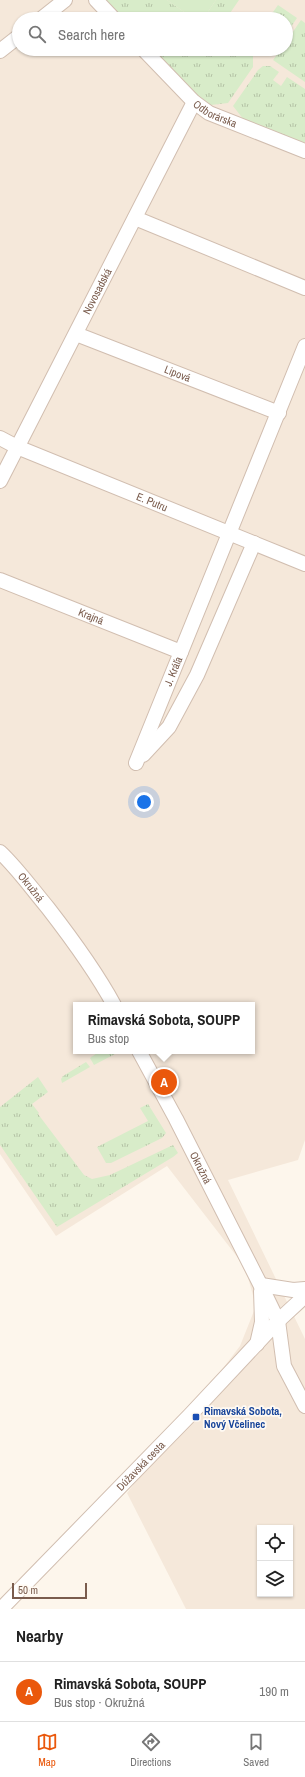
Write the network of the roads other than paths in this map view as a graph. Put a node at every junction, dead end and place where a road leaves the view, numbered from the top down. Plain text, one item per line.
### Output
1 (65, 0) edge
2 (96, 0) edge
3 (50, 12) edge
4 (107, 12) edge
5 (12, 42) edge
6 (0, 51) edge
7 (150, 56) edge
8 (194, 102) junction
9 (305, 151) edge
10 (135, 218) junction
11 (305, 288) edge
12 (76, 334) junction
13 (305, 346) edge
14 (279, 413) junction
15 (0, 438) edge
16 (18, 447) junction
17 (0, 481) edge
18 (230, 534) junction
19 (254, 543) junction
20 (305, 564) edge
21 (0, 580) edge
22 (182, 652) junction
23 (0, 852) edge
24 (112, 1002) edge
25 (141, 1054) edge
26 (261, 1285) junction
27 (305, 1289) edge
28 (305, 1296) edge
29 (278, 1321) junction
30 (257, 1344) junction
31 (305, 1406) edge
32 (1, 1609) edge

1 - 3 street
2 - 4 street
5 - 6 street
7 - 8 street, Odborárska
8 - 9 street, Odborárska
8 - 10 street, Novosadská
10 - 11 street
10 - 12 street, Novosadská
12 - 14 street, Lipová
12 - 16 street, Novosadská
13 - 14 street, J. Kráľa
14 - 18 street, J. Kráľa
15 - 16 street, E. Putru
16 - 17 street, Novosadská
16 - 18 street, E. Putru
18 - 19 street, E. Putru
18 - 22 street, J. Kráľa
19 - 20 street, E. Putru
19 - 22 street, J. Kráľa
21 - 22 street, Krajná
23 - 24 street, Okružná
25 - 26 street, Okružná
26 - 27 street
26 - 29 street, Okružná
26 - 30 street, Okružná
28 - 29 street, Dúžavská cesta
29 - 30 street, Dúžavská cesta
29 - 31 street, Okružná
30 - 32 street, Dúžavská cesta

